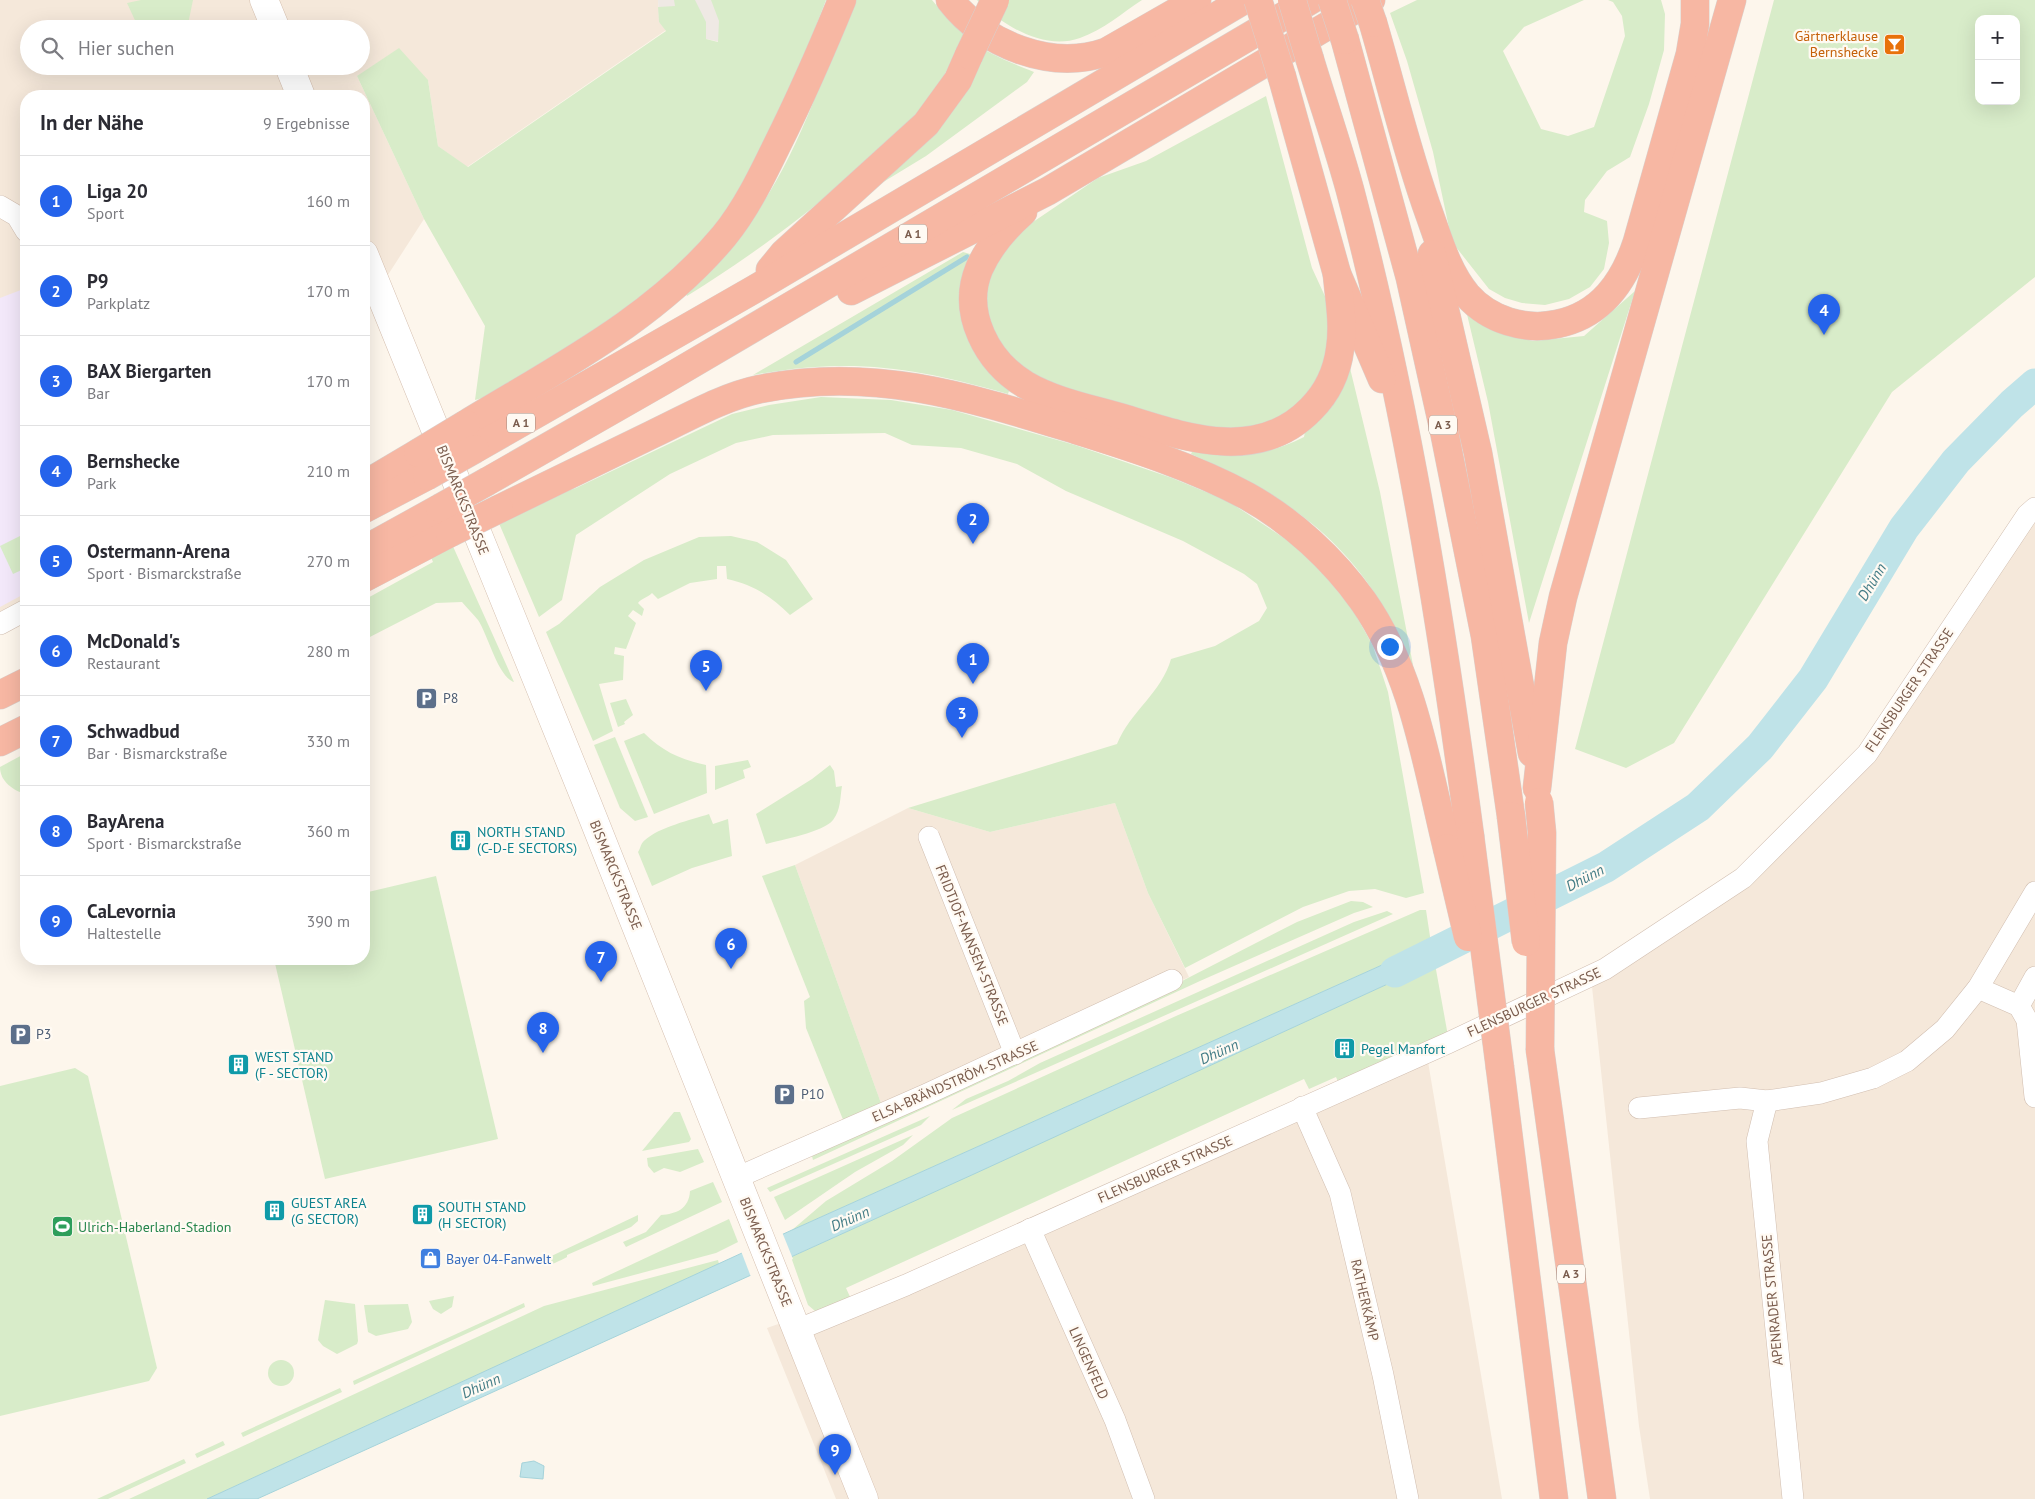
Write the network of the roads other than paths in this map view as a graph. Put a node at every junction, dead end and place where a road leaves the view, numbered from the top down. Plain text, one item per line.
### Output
1 (264, 0) edge
2 (842, 0) edge
3 (950, 0) edge
4 (995, 0) edge
5 (1197, 0) edge
6 (1244, 0) edge
7 (1258, 0) edge
8 (1292, 0) edge
9 (1311, 0) edge
10 (1332, 0) edge
11 (1695, 0) edge
12 (1732, 0) edge
13 (1370, 8) edge
14 (272, 20) edge
15 (293, 75) edge
16 (299, 90) edge
17 (1419, 186) junction
18 (1048, 191) junction
19 (0, 206) edge
20 (20, 221) edge
21 (370, 269) edge
22 (1337, 274) junction
23 (753, 290) junction
24 (663, 381) junction
25 (1403, 422) junction
26 (470, 436) junction
27 (422, 464) junction
28 (370, 483) edge
29 (370, 504) edge
30 (2035, 508) edge
31 (370, 547) edge
32 (370, 575) edge
33 (20, 613) edge
34 (0, 624) edge
35 (20, 685) edge
36 (0, 695) edge
37 (20, 732) edge
38 (0, 742) edge
39 (1538, 795) junction
40 (929, 837) dead end
41 (2035, 892) edge
42 (2029, 918) edge
43 (2035, 977) edge
44 (1172, 980) dead end
45 (1978, 988) junction
46 (2020, 1006) junction
47 (1540, 1050) junction
48 (1015, 1054) junction
49 (1500, 1068) junction
50 (2035, 1097) edge
51 (1767, 1101) junction
52 (1302, 1107) junction
53 (1639, 1108) dead end
54 (736, 1178) junction
55 (1030, 1230) junction
56 (797, 1330) junction
57 (864, 1499) edge
58 (1144, 1499) edge
59 (1408, 1499) edge
60 (1554, 1499) edge
61 (1602, 1499) edge
62 (1793, 1499) edge

1 - 14 main road
2 - 26 highway
3 - 5 highway
4 - 23 highway, bridge
6 - 23 highway, A 1
7 - 22 highway, bridge
8 - 25 highway, bridge
9 - 24 highway, A 1
10 - 47 highway, A 3, bridge
11 - 17 highway
12 - 39 highway
13 - 17 highway
13 - 18 highway
15 - 16 main road
17 - 39 highway
18 - 22 highway
18 - 24 highway
19 - 20 street
21 - 54 main road, BISMARCKSTRASSE
22 - 25 highway
23 - 26 highway, A 1
24 - 31 highway, A 1, bridge
25 - 49 highway, bridge
26 - 27 highway, A 1, bridge
27 - 28 highway
27 - 29 highway, A 1
30 - 52 street, FLENSBURGER STRASSE
32 - 49 highway, bridge
33 - 34 street
35 - 36 highway
37 - 38 highway
39 - 47 highway, bridge
40 - 48 street, FRIDTJOF-NANSEN-STRASSE
41 - 42 street
42 - 45 street
43 - 46 street
44 - 48 street, ELSA-BRÄNDSTRÖM-STRASSE
45 - 46 street
45 - 51 street
46 - 50 street
47 - 61 highway, A 3
48 - 54 street, ELSA-BRÄNDSTRÖM-STRASSE
49 - 60 highway
51 - 53 street
51 - 62 street, APENRADER STRASSE
52 - 55 street, FLENSBURGER STRASSE
52 - 59 street, RATHERKÄMP
54 - 56 main road, BISMARCKSTRASSE
55 - 56 street, FLENSBURGER STRASSE
55 - 58 street, LINGENFELD
56 - 57 main road, BISMARCKSTRASSE

